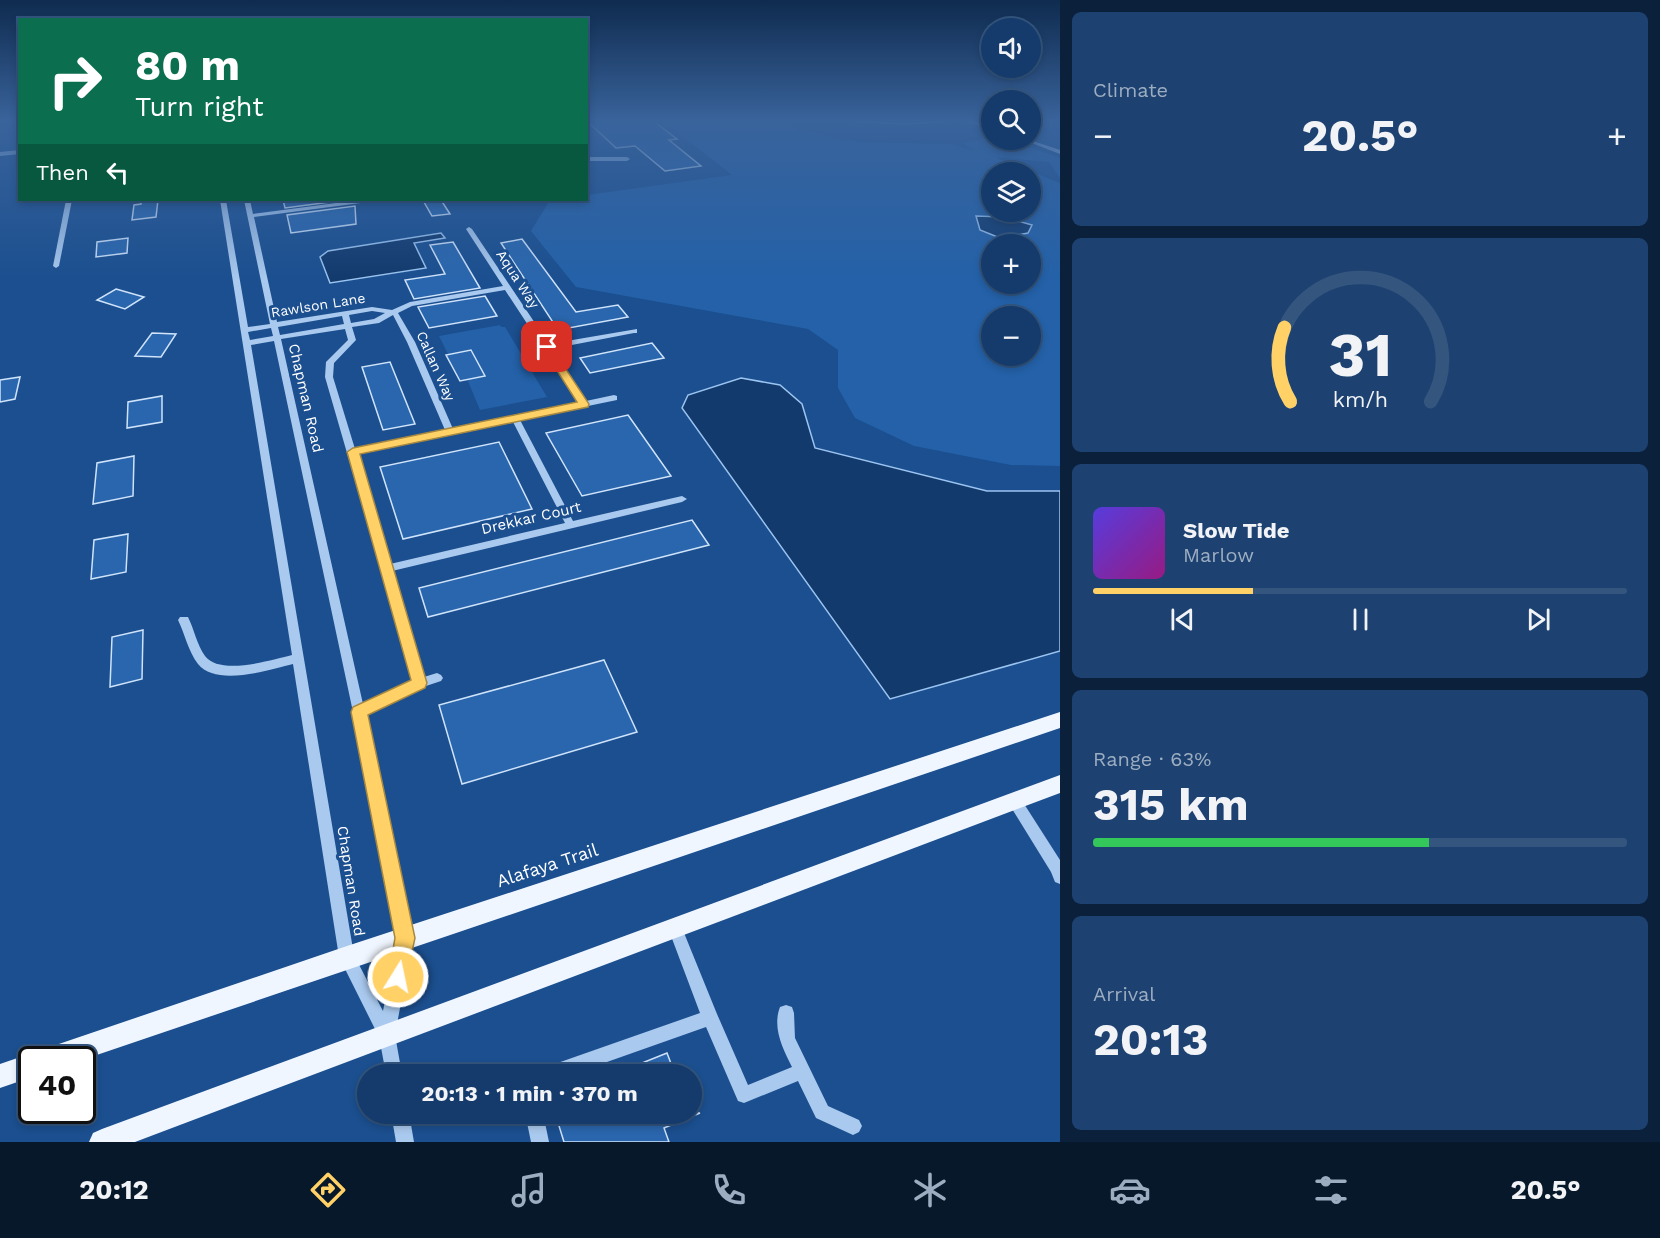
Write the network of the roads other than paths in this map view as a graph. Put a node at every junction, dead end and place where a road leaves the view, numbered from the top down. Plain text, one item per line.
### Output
1 (69, 201) edge
2 (223, 201) edge
3 (247, 201) edge
4 (362, 201) edge
5 (250, 216) junction
6 (469, 229) dead end
7 (56, 266) dead end
8 (508, 287) junction
9 (395, 313) junction
10 (345, 314) junction
11 (273, 325) junction
12 (349, 325) junction
13 (634, 331) dead end
14 (246, 337) junction
15 (276, 338) junction
16 (547, 347) junction
17 (614, 398) dead end
18 (584, 404) junction
19 (515, 418) junction
20 (450, 431) junction
21 (353, 452) junction
22 (682, 499) dead end
23 (570, 524) junction
24 (388, 568) junction
25 (184, 620) dead end
26 (298, 658) junction
27 (436, 678) dead end
28 (420, 683) junction
29 (359, 712) junction
30 (1060, 720) edge
31 (1060, 784) edge
32 (1014, 800) junction
33 (1060, 877) edge
34 (675, 928) junction
35 (405, 938) junction
36 (347, 957) junction
37 (786, 1012) dead end
38 (710, 1018) junction
39 (387, 1035) junction
40 (88, 1046) edge
41 (392, 1064) edge
42 (578, 1064) edge
43 (18, 1070) edge
44 (802, 1071) junction
45 (0, 1076) edge
46 (402, 1124) edge
47 (536, 1124) edge
48 (853, 1126) dead end
49 (102, 1142) edge
50 (405, 1142) edge
51 (540, 1142) edge

1 - 7 street
2 - 14 street, Chapman Road
3 - 5 street, Chapman Road
4 - 5 street
5 - 11 street, Chapman Road
6 - 8 street, Aqua Way
8 - 9 street, Rawlson Lane
8 - 16 street, Aqua Way
9 - 10 street, Rawlson Lane
9 - 12 street, Rawlson Lane
9 - 20 street, Callan Way
10 - 11 street, Rawlson Lane
10 - 12 street
11 - 14 street, Rawlson Lane
11 - 15 street, Chapman Road
12 - 15 street, Rawlson Lane
12 - 21 street
13 - 16 street
14 - 15 street, Rawlson Lane
14 - 26 street, Chapman Road
15 - 29 street, Chapman Road
16 - 18 street, Aqua Way
17 - 18 street
18 - 19 street
19 - 20 street
19 - 23 street
20 - 21 street
21 - 24 street
22 - 23 street, Drekkar Court
23 - 24 street, Drekkar Court
24 - 28 street
25 - 26 street
26 - 36 street, Chapman Road
27 - 28 street
28 - 29 street
29 - 35 street, Chapman Road
30 - 35 main road, Alafaya Trail
31 - 32 main road
32 - 33 street
32 - 34 main road
34 - 38 street
34 - 39 main road
35 - 36 main road, Alafaya Trail
35 - 39 street, Chapman Road
36 - 39 street, Chapman Road
36 - 40 main road, Alafaya Trail
37 - 44 street
38 - 42 street
38 - 44 street
39 - 41 street
39 - 49 main road
43 - 45 main road
44 - 48 street
46 - 50 street
47 - 51 street

